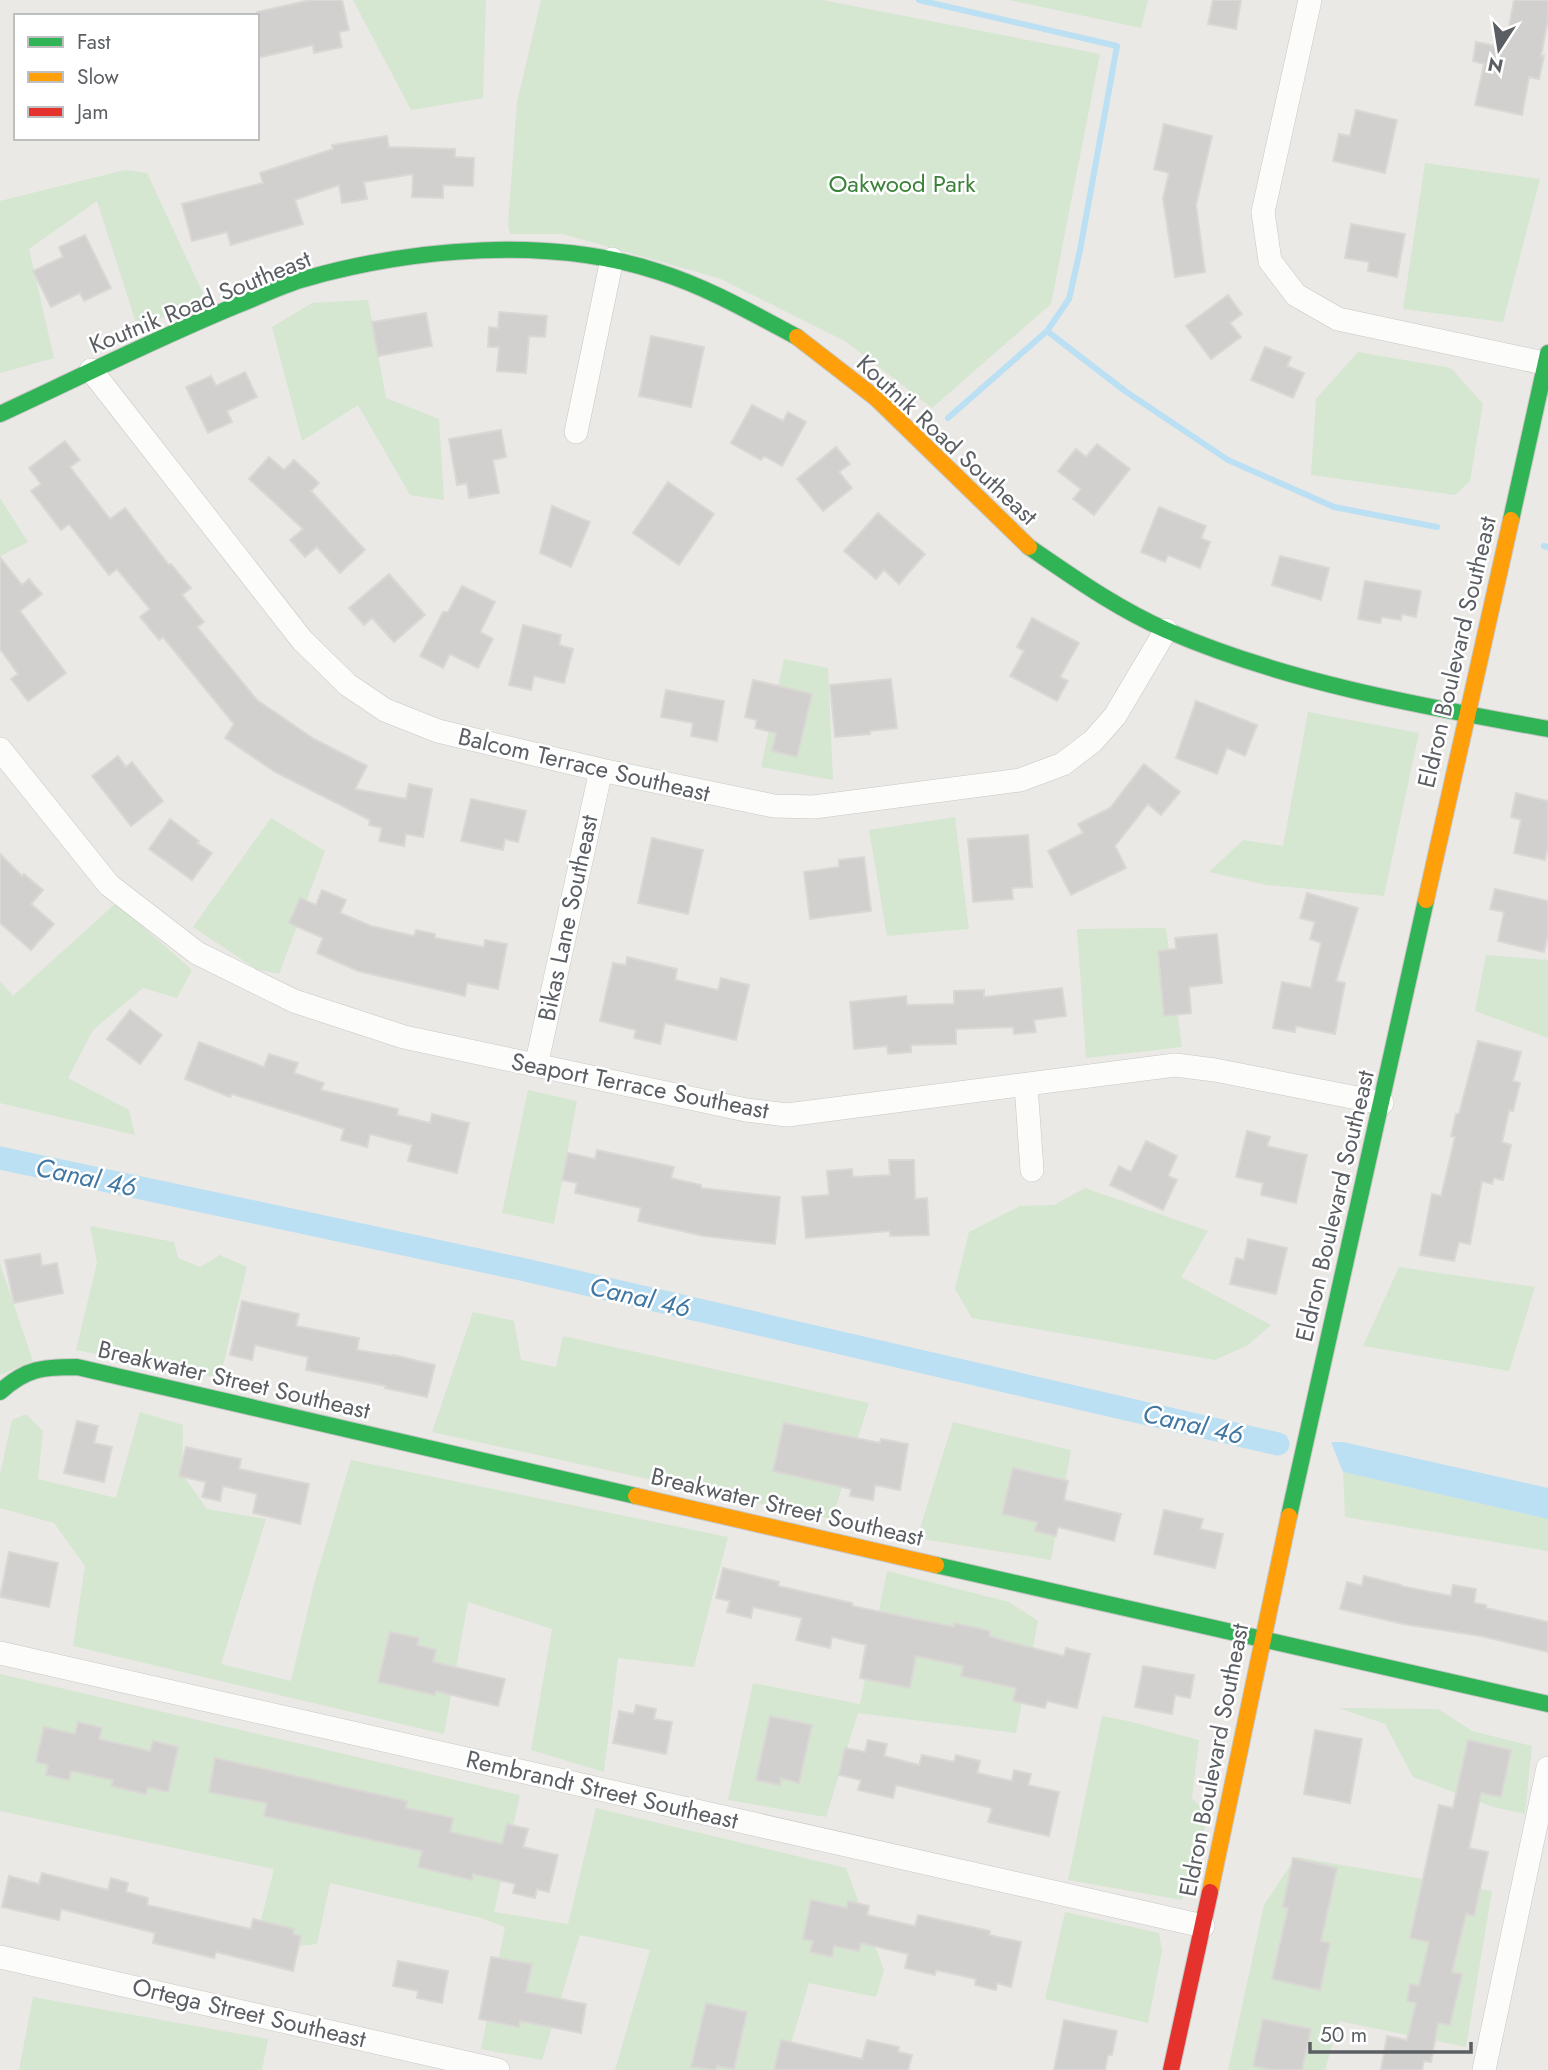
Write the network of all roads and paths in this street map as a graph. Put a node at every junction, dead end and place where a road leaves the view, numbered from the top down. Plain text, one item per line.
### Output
1 (1310, 0) edge
2 (612, 259) junction
3 (1547, 360) edge
4 (91, 370) junction
5 (0, 414) edge
6 (576, 432) dead end
7 (1166, 631) junction
8 (1466, 714) junction
9 (1548, 729) edge
10 (0, 748) edge
11 (601, 771) junction
12 (536, 1066) junction
13 (1026, 1085) junction
14 (1382, 1103) junction
15 (1032, 1170) dead end
16 (0, 1392) edge
17 (1261, 1640) junction
18 (0, 1653) edge
19 (1548, 1704) edge
20 (1548, 1768) edge
21 (1203, 1926) junction
22 (0, 1957) edge
23 (498, 2070) edge
24 (1171, 2070) edge
25 (1484, 2070) edge

1 - 3 street
2 - 4 street, Koutnik Road Southeast
2 - 6 street
2 - 7 street, Koutnik Road Southeast
3 - 8 street, Eldron Boulevard Southeast
4 - 5 street, Koutnik Road Southeast
4 - 11 street, Balcom Terrace Southeast
7 - 8 street, Koutnik Road Southeast
7 - 11 street, Balcom Terrace Southeast
8 - 9 street, Koutnik Road Southeast
8 - 14 street, Eldron Boulevard Southeast
10 - 12 street, Seaport Terrace Southeast
11 - 12 street, Bikas Lane Southeast
12 - 13 street, Seaport Terrace Southeast
13 - 14 street, Seaport Terrace Southeast
13 - 15 street
14 - 17 street, Eldron Boulevard Southeast
16 - 17 street, Breakwater Street Southeast
17 - 19 street, Breakwater Street Southeast
17 - 21 street, Eldron Boulevard Southeast
18 - 21 street, Rembrandt Street Southeast
20 - 25 street
21 - 24 street, Eldron Boulevard Southeast
22 - 23 street, Ortega Street Southeast

